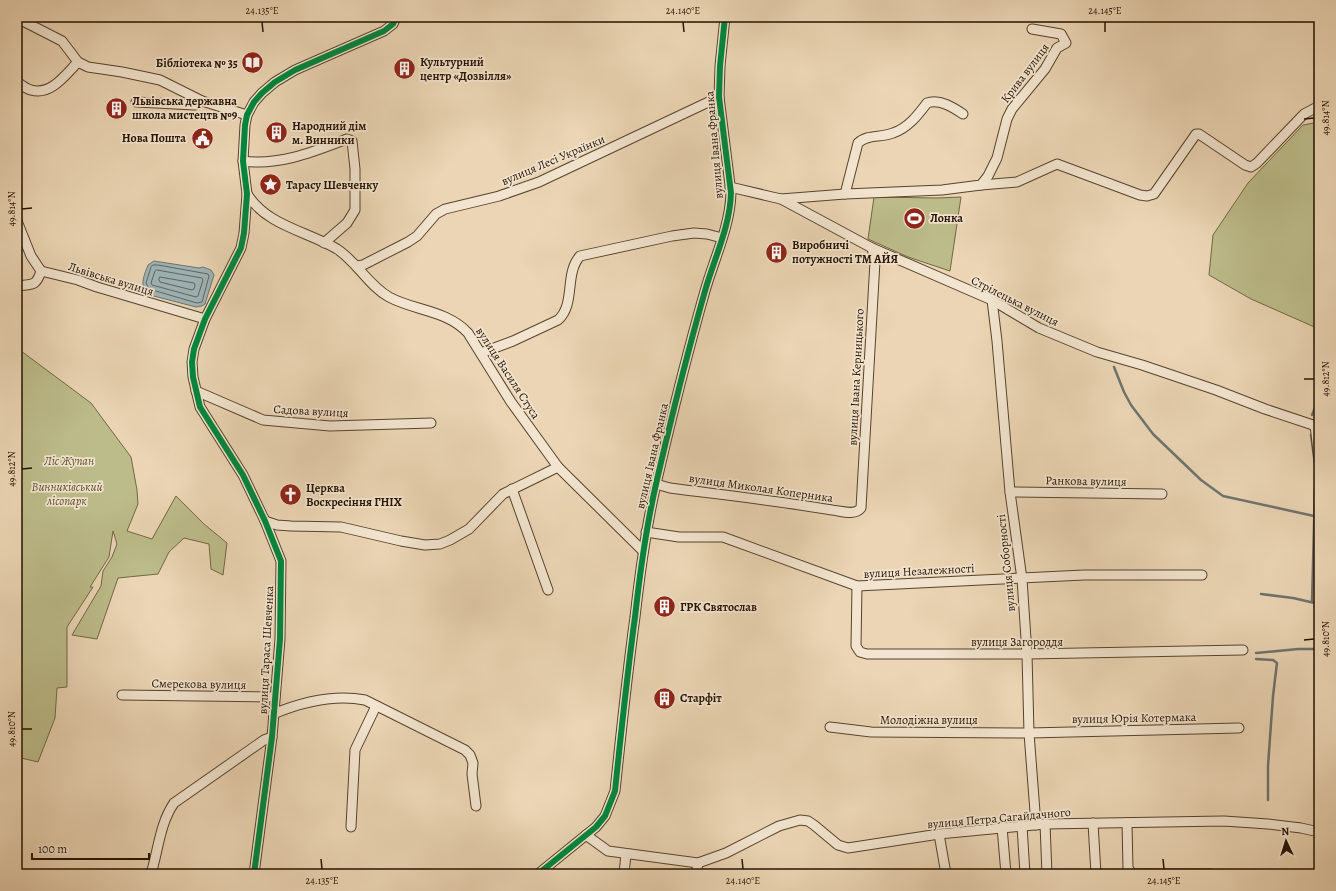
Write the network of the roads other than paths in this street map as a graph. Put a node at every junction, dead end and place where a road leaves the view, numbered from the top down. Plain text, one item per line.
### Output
1 (396, 17) edge
2 (725, 17) edge
3 (17, 18) edge
4 (1032, 29) dead end
5 (78, 62) junction
6 (17, 82) edge
7 (719, 97) junction
8 (202, 101) junction
9 (136, 102) dead end
10 (1319, 106) edge
11 (964, 114) dead end
12 (247, 115) junction
13 (243, 161) junction
14 (981, 185) junction
15 (730, 187) junction
16 (247, 194) junction
17 (845, 194) junction
18 (781, 199) junction
19 (17, 221) edge
20 (722, 238) junction
21 (324, 243) junction
22 (872, 248) junction
23 (358, 266) junction
24 (41, 271) junction
25 (17, 286) edge
26 (992, 300) junction
27 (205, 319) junction
28 (481, 353) junction
29 (196, 391) junction
30 (431, 423) dead end
31 (1317, 426) edge
32 (1319, 460) edge
33 (558, 467) junction
34 (656, 484) junction
35 (512, 489) junction
36 (1010, 492) junction
37 (1162, 494) dead end
38 (861, 508) joint
39 (265, 521) junction
40 (646, 532) junction
41 (643, 551) junction
42 (1202, 575) dead end
43 (1022, 579) junction
44 (857, 586) junction
45 (548, 590) dead end
46 (1243, 650) dead end
47 (1026, 654) junction
48 (122, 695) dead end
49 (275, 697) junction
50 (376, 706) junction
51 (273, 714) junction
52 (830, 727) dead end
53 (1239, 728) dead end
54 (1029, 733) junction
55 (272, 737) junction
56 (476, 806) dead end
57 (1093, 823) junction
58 (1127, 823) junction
59 (1040, 824) junction
60 (1022, 826) junction
61 (351, 827) dead end
62 (1002, 827) junction
63 (1319, 832) edge
64 (939, 834) junction
65 (586, 835) junction
66 (626, 854) junction
67 (698, 863) junction
68 (151, 874) edge
69 (254, 874) edge
70 (538, 874) edge
71 (624, 874) edge
72 (696, 874) edge
73 (946, 874) edge
74 (1006, 874) edge
75 (1025, 874) edge
76 (1047, 874) edge
77 (1096, 874) edge
78 (1211, 874) edge

1 - 12 street, вулиця Тараса Шевченка
2 - 7 street, вулиця Івана Франка
3 - 5 street
4 - 14 street, Крива вулиця
5 - 6 street
5 - 8 street
7 - 15 street, вулиця Івана Франка
7 - 23 street, вулиця Лесі Українки
8 - 9 street
8 - 12 street
10 - 14 street
11 - 17 street
12 - 13 street, вулиця Тараса Шевченка
13 - 16 street, вулиця Тараса Шевченка
13 - 21 street
14 - 17 street
15 - 18 street, Стрілецька вулиця
15 - 20 street, вулиця Івана Франка
16 - 21 street, вулиця Василя Стуса
16 - 27 street, вулиця Тараса Шевченка
17 - 18 street
18 - 22 street, Стрілецька вулиця
19 - 24 street
20 - 28 street
20 - 34 street, вулиця Івана Франка
21 - 23 street, вулиця Василя Стуса
22 - 26 street, Стрілецька вулиця
22 - 38 street, вулиця Івана Керницького
23 - 28 street, вулиця Василя Стуса
24 - 25 street
24 - 27 street, Львівська вулиця
26 - 31 street, Стрілецька вулиця
26 - 36 street, вулиця Соборності
27 - 29 street, вулиця Тараса Шевченка
28 - 33 street, вулиця Василя Стуса
29 - 30 street, Садова вулиця
29 - 39 street, вулиця Тараса Шевченка
31 - 32 street
33 - 35 street
33 - 41 street, вулиця Василя Стуса
34 - 38 street, вулиця Миколая Коперника
34 - 40 street, вулиця Івана Франка
35 - 39 street
35 - 45 street
36 - 37 street, Ранкова вулиця
36 - 43 street, вулиця Соборності
39 - 49 street, вулиця Тараса Шевченка
40 - 41 street, вулиця Івана Франка
40 - 44 street, вулиця Незалежності
41 - 65 street, вулиця Івана Франка
42 - 43 street, вулиця Незалежності
43 - 44 street, вулиця Незалежності
43 - 47 street, вулиця Соборності
44 - 47 street, вулиця Загороддя
46 - 47 street, вулиця Загороддя
47 - 54 street, вулиця Соборності
48 - 49 street, Смерекова вулиця
49 - 51 street, вулиця Тараса Шевченка
50 - 51 street, вулиця Тараса Шевченка
50 - 56 street, вулиця Тараса Шевченка
50 - 61 street
51 - 55 street, вулиця Тараса Шевченка
52 - 54 street, Молодіжна вулиця
53 - 54 street, вулиця Юрія Котермака
54 - 59 street, вулиця Соборності
55 - 68 street
55 - 69 street, вулиця Тараса Шевченка
57 - 58 street, вулиця Петра Сагайдачного
57 - 59 street, вулиця Петра Сагайдачного
57 - 77 street
58 - 63 street, вулиця Петра Сагайдачного
58 - 78 street
59 - 60 street, вулиця Петра Сагайдачного
59 - 76 street, вулиця Соборності
60 - 62 street, вулиця Петра Сагайдачного
60 - 75 street
62 - 64 street, вулиця Петра Сагайдачного
62 - 74 street
64 - 67 street, вулиця Петра Сагайдачного
64 - 73 street
65 - 66 street
65 - 70 street, вулиця Івана Франка
66 - 67 street
66 - 71 street
67 - 72 street

